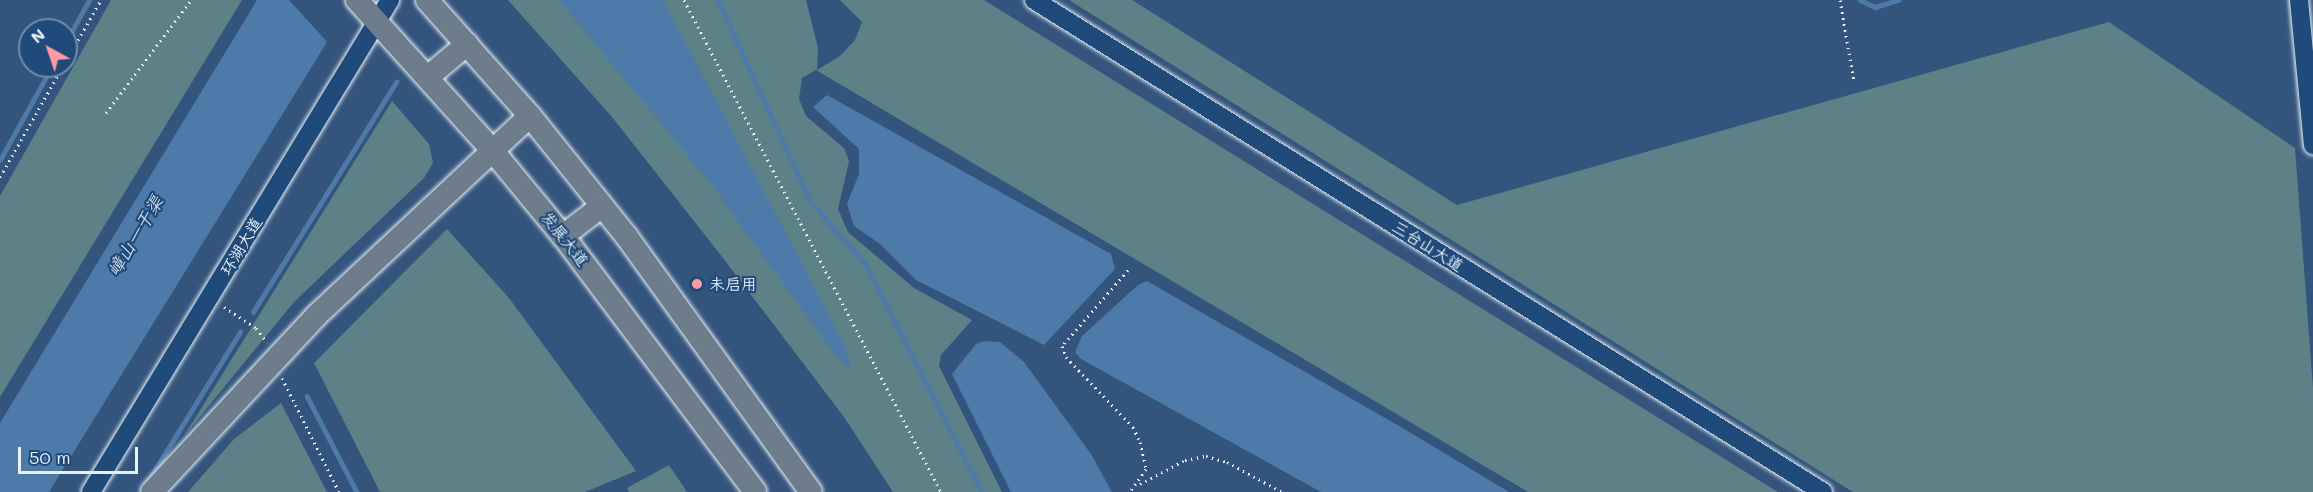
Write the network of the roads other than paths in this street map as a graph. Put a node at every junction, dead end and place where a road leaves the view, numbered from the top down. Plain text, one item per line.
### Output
1 (390, 0) edge
2 (427, 0) edge
3 (1034, 0) edge
4 (2300, 0) edge
5 (367, 10) edge
6 (467, 44) junction
7 (428, 77) junction
8 (530, 116) junction
9 (2313, 145) edge
10 (492, 150) junction
11 (602, 206) junction
12 (563, 236) junction
13 (91, 492) edge
14 (152, 492) edge
15 (755, 492) edge
16 (811, 492) edge
17 (1823, 492) edge

1 - 5 street, 环湖大道
2 - 6 main road
3 - 17 street, 三台山大道
4 - 9 street
5 - 7 main road, 发展大道
5 - 13 street, 环湖大道
6 - 7 main road
6 - 8 main road
7 - 10 main road, 发展大道
8 - 10 main road
8 - 11 main road
10 - 12 main road, 发展大道
10 - 14 main road
11 - 12 main road
11 - 16 main road
12 - 15 main road, 发展大道

